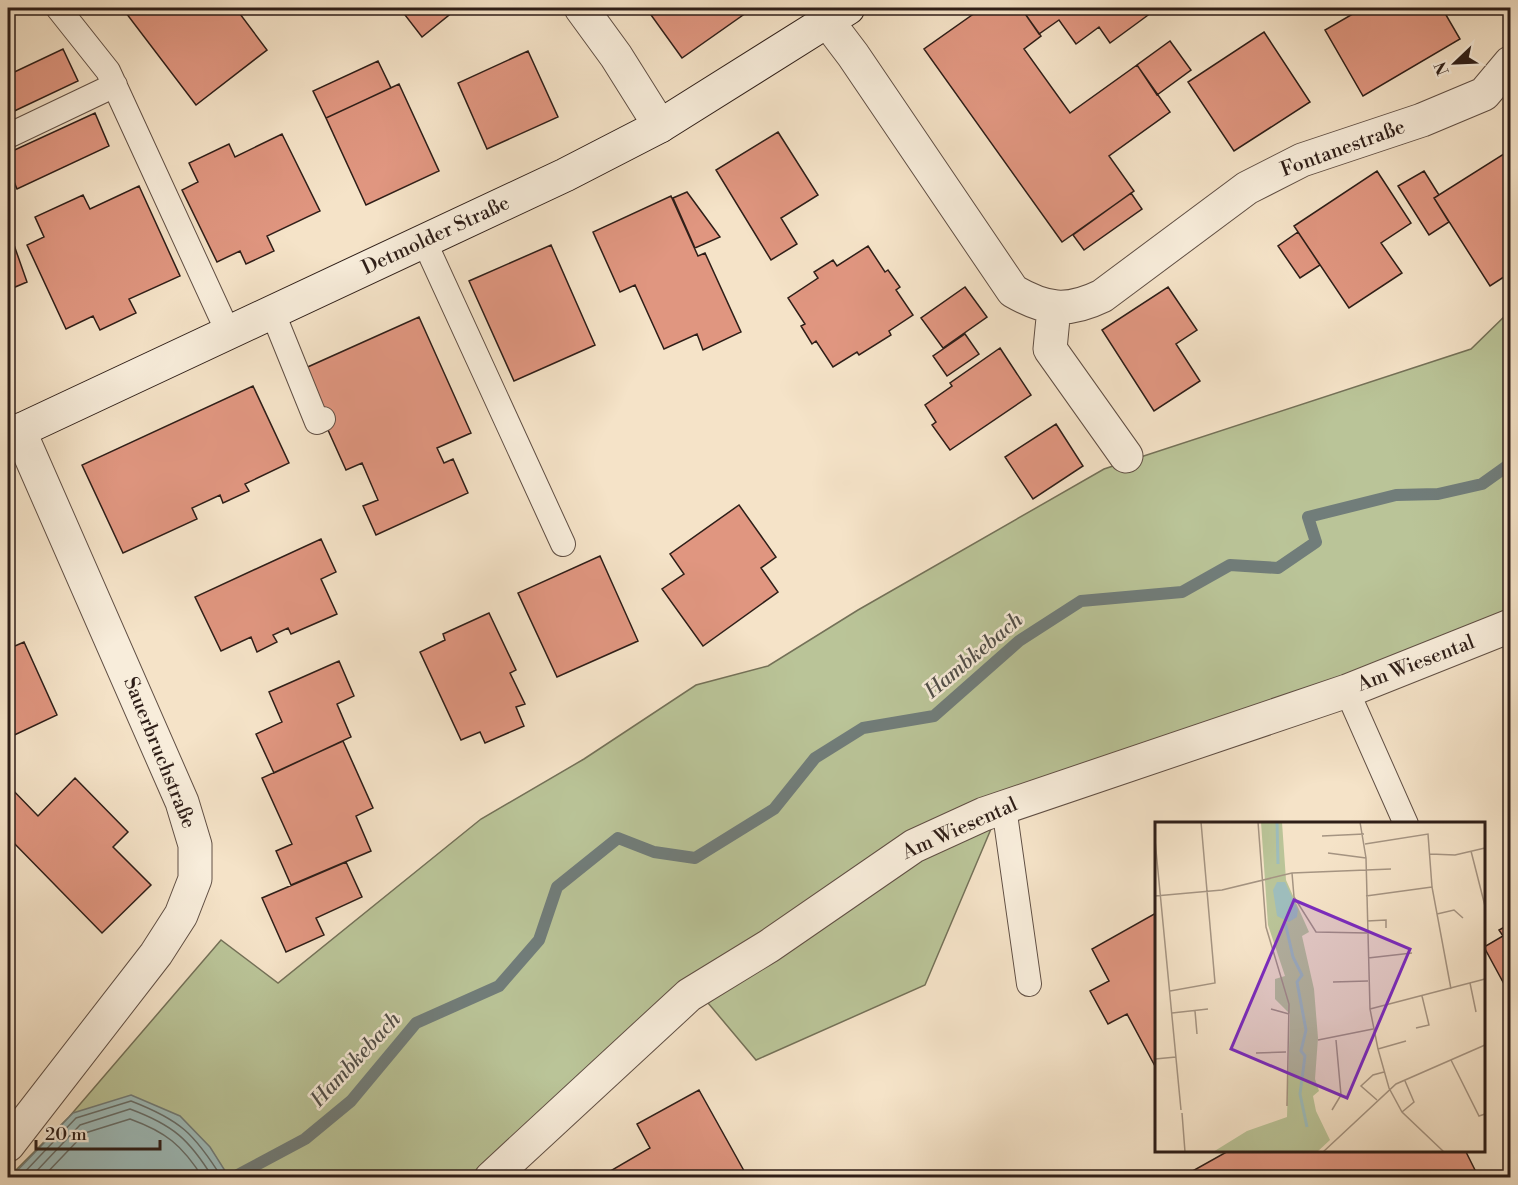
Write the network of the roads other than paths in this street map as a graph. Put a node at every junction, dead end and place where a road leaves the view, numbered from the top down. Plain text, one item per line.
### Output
1 (58, 8) edge
2 (581, 8) edge
3 (838, 14) edge
4 (1510, 63) edge
5 (115, 86) junction
6 (660, 126) junction
7 (8, 136) edge
8 (424, 243) junction
9 (1054, 308) junction
10 (272, 311) junction
11 (228, 332) junction
12 (323, 419) dead end
13 (13, 433) edge
14 (1125, 456) dead end
15 (563, 544) dead end
16 (1510, 626) edge
17 (1347, 691) junction
18 (1004, 807) junction
19 (1405, 822) edge
20 (1029, 984) dead end
21 (8, 1145) edge
22 (491, 1178) edge

1 - 5 lane
2 - 6 street
3 - 6 street, Detmolder Straße
3 - 9 street, Fontanestraße
4 - 9 street, Fontanestraße
5 - 7 lane
5 - 11 lane
6 - 8 street, Detmolder Straße
8 - 10 street, Detmolder Straße
8 - 15 lane
9 - 14 street
10 - 11 street, Detmolder Straße
10 - 12 lane
11 - 13 street, Detmolder Straße
13 - 21 street, Sauerbruchstraße
16 - 17 street, Am Wiesental
17 - 18 street, Am Wiesental
17 - 19 lane
18 - 20 lane
18 - 22 street, Am Wiesental

